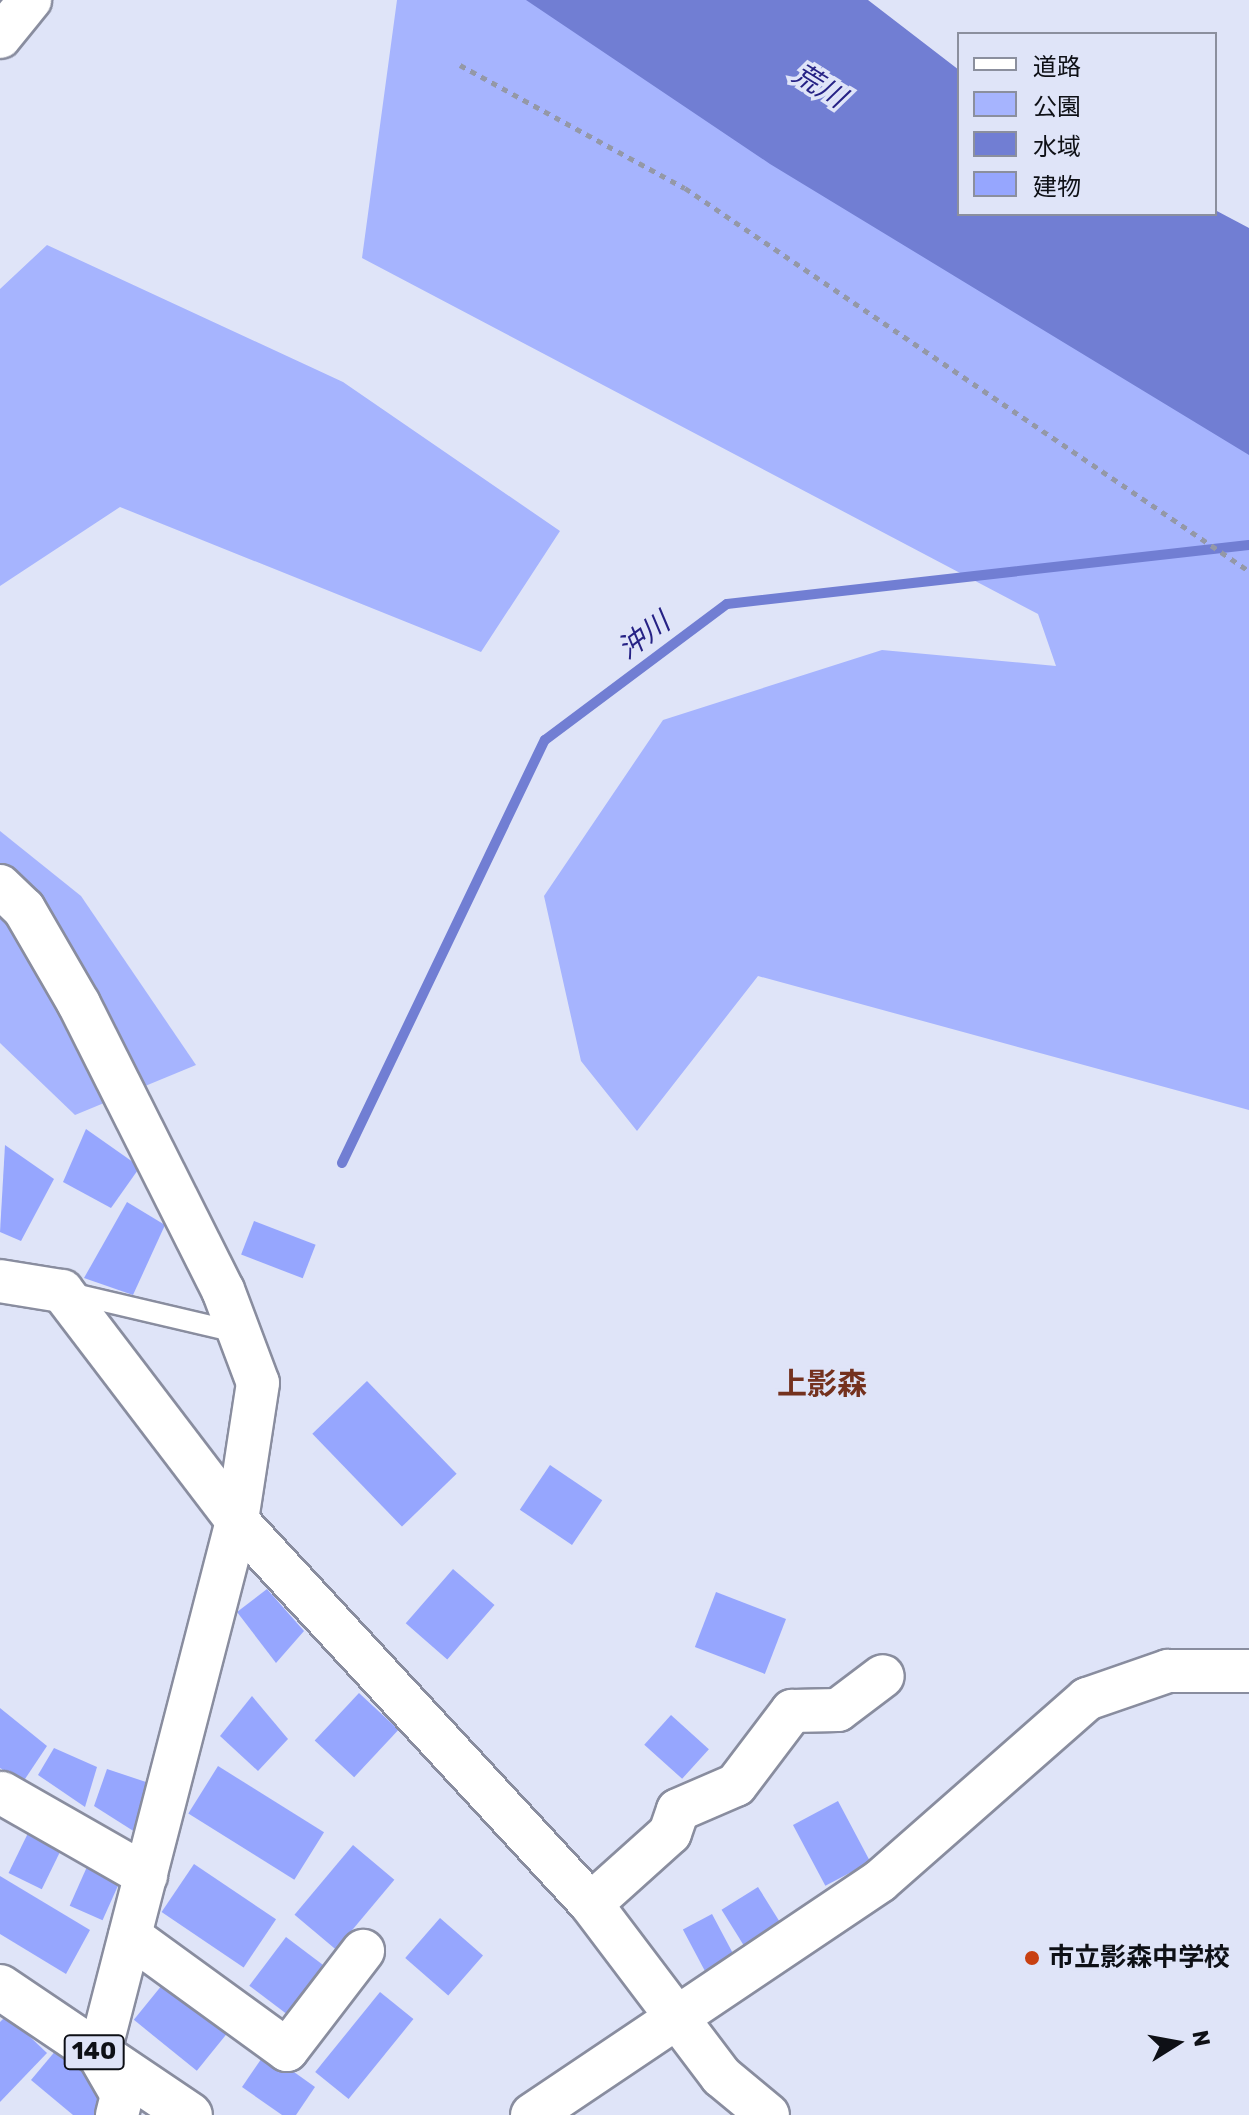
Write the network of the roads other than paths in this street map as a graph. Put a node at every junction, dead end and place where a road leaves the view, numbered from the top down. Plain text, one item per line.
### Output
1 (0, 886) edge
2 (0, 1281) edge
3 (62, 1291) junction
4 (241, 1333) junction
5 (237, 1521) junction
6 (1249, 1671) edge
7 (883, 1676) dead end
8 (2, 1793) edge
9 (146, 1875) junction
10 (591, 1904) junction
11 (130, 1936) junction
12 (363, 1951) dead end
13 (0, 1987) edge
14 (677, 2017) junction
15 (99, 2055) junction
16 (117, 2115) edge
17 (190, 2115) edge
18 (532, 2115) edge
19 (768, 2115) edge

1 - 4 street
2 - 3 street
3 - 4 lane
3 - 5 street
4 - 5 street
5 - 9 street
5 - 10 street
6 - 14 street
7 - 10 street
8 - 9 street
9 - 11 street
10 - 14 street
11 - 12 street
11 - 15 street
13 - 15 highway, 140
14 - 18 street
14 - 19 street
15 - 16 street
15 - 17 highway, 140

